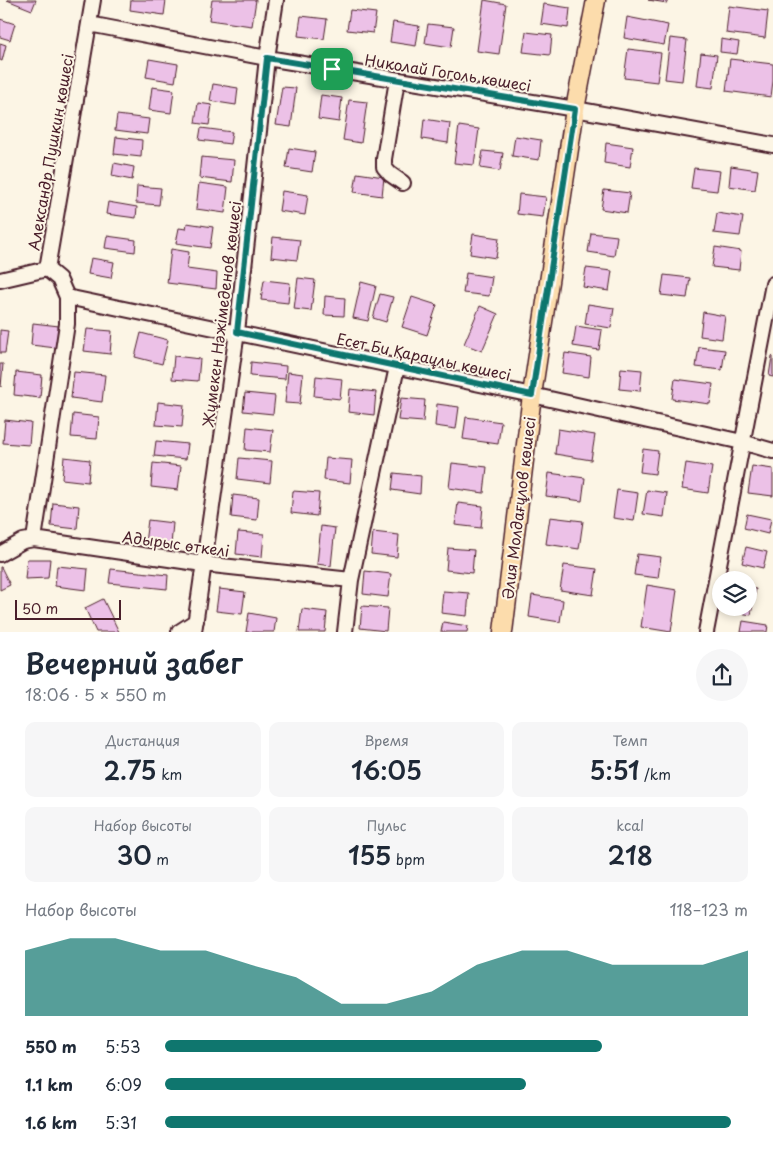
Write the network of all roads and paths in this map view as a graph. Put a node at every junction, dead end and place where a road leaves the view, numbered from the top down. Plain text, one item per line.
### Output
1 (92, 0) edge
2 (276, 0) edge
3 (596, 0) edge
4 (89, 24) junction
5 (267, 58) junction
6 (396, 80) junction
7 (575, 109) junction
8 (773, 145) edge
9 (404, 182) dead end
10 (47, 269) junction
11 (0, 280) edge
12 (773, 284) edge
13 (67, 297) junction
14 (237, 332) junction
15 (397, 367) junction
16 (532, 395) junction
17 (742, 442) junction
18 (773, 451) edge
19 (34, 539) junction
20 (0, 554) edge
21 (203, 564) junction
22 (352, 580) junction
23 (195, 626) edge
24 (179, 632) edge
25 (345, 632) edge
26 (503, 632) edge
27 (706, 632) edge

1 - 4 street, Александр Пушкин көшесі
2 - 5 street, Жұмекен Нәжімеденов көшесі
3 - 7 main road, Әлия Молдағұлов көшесі
4 - 5 street, Николай Гоголь көшесі
4 - 10 street, Александр Пушкин көшесі
5 - 6 street, Николай Гоголь көшесі
5 - 14 street, Жұмекен Нәжімеденов көшесі
6 - 7 street, Николай Гоголь көшесі
6 - 9 street
7 - 8 street, Николай Гоголь көшесі
7 - 16 main road, Әлия Молдағұлов көшесі
10 - 11 street
10 - 13 street, Александр Пушкин көшесі
12 - 17 street
13 - 14 street, Есет Би Қараұлы көшесі
13 - 19 street, Александр Пушкин көшесі
14 - 15 street, Есет Би Қараұлы көшесі
14 - 21 street, Жұмекен Нәжімеденов көшесі
15 - 16 street, Есет Би Қараұлы көшесі
15 - 22 street
16 - 17 street, Есет Би Қараұлы көшесі
16 - 26 main road, Әлия Молдағұлов көшесі
17 - 18 street, Есет Би Қараұлы көшесі
17 - 27 street
19 - 20 street, Адырыс өткелі
19 - 21 street, Адырыс өткелі
21 - 22 street, Адырыс өткелі
21 - 23 street, Жұмекен Нәжімеденов көшесі
22 - 25 street
23 - 24 street

